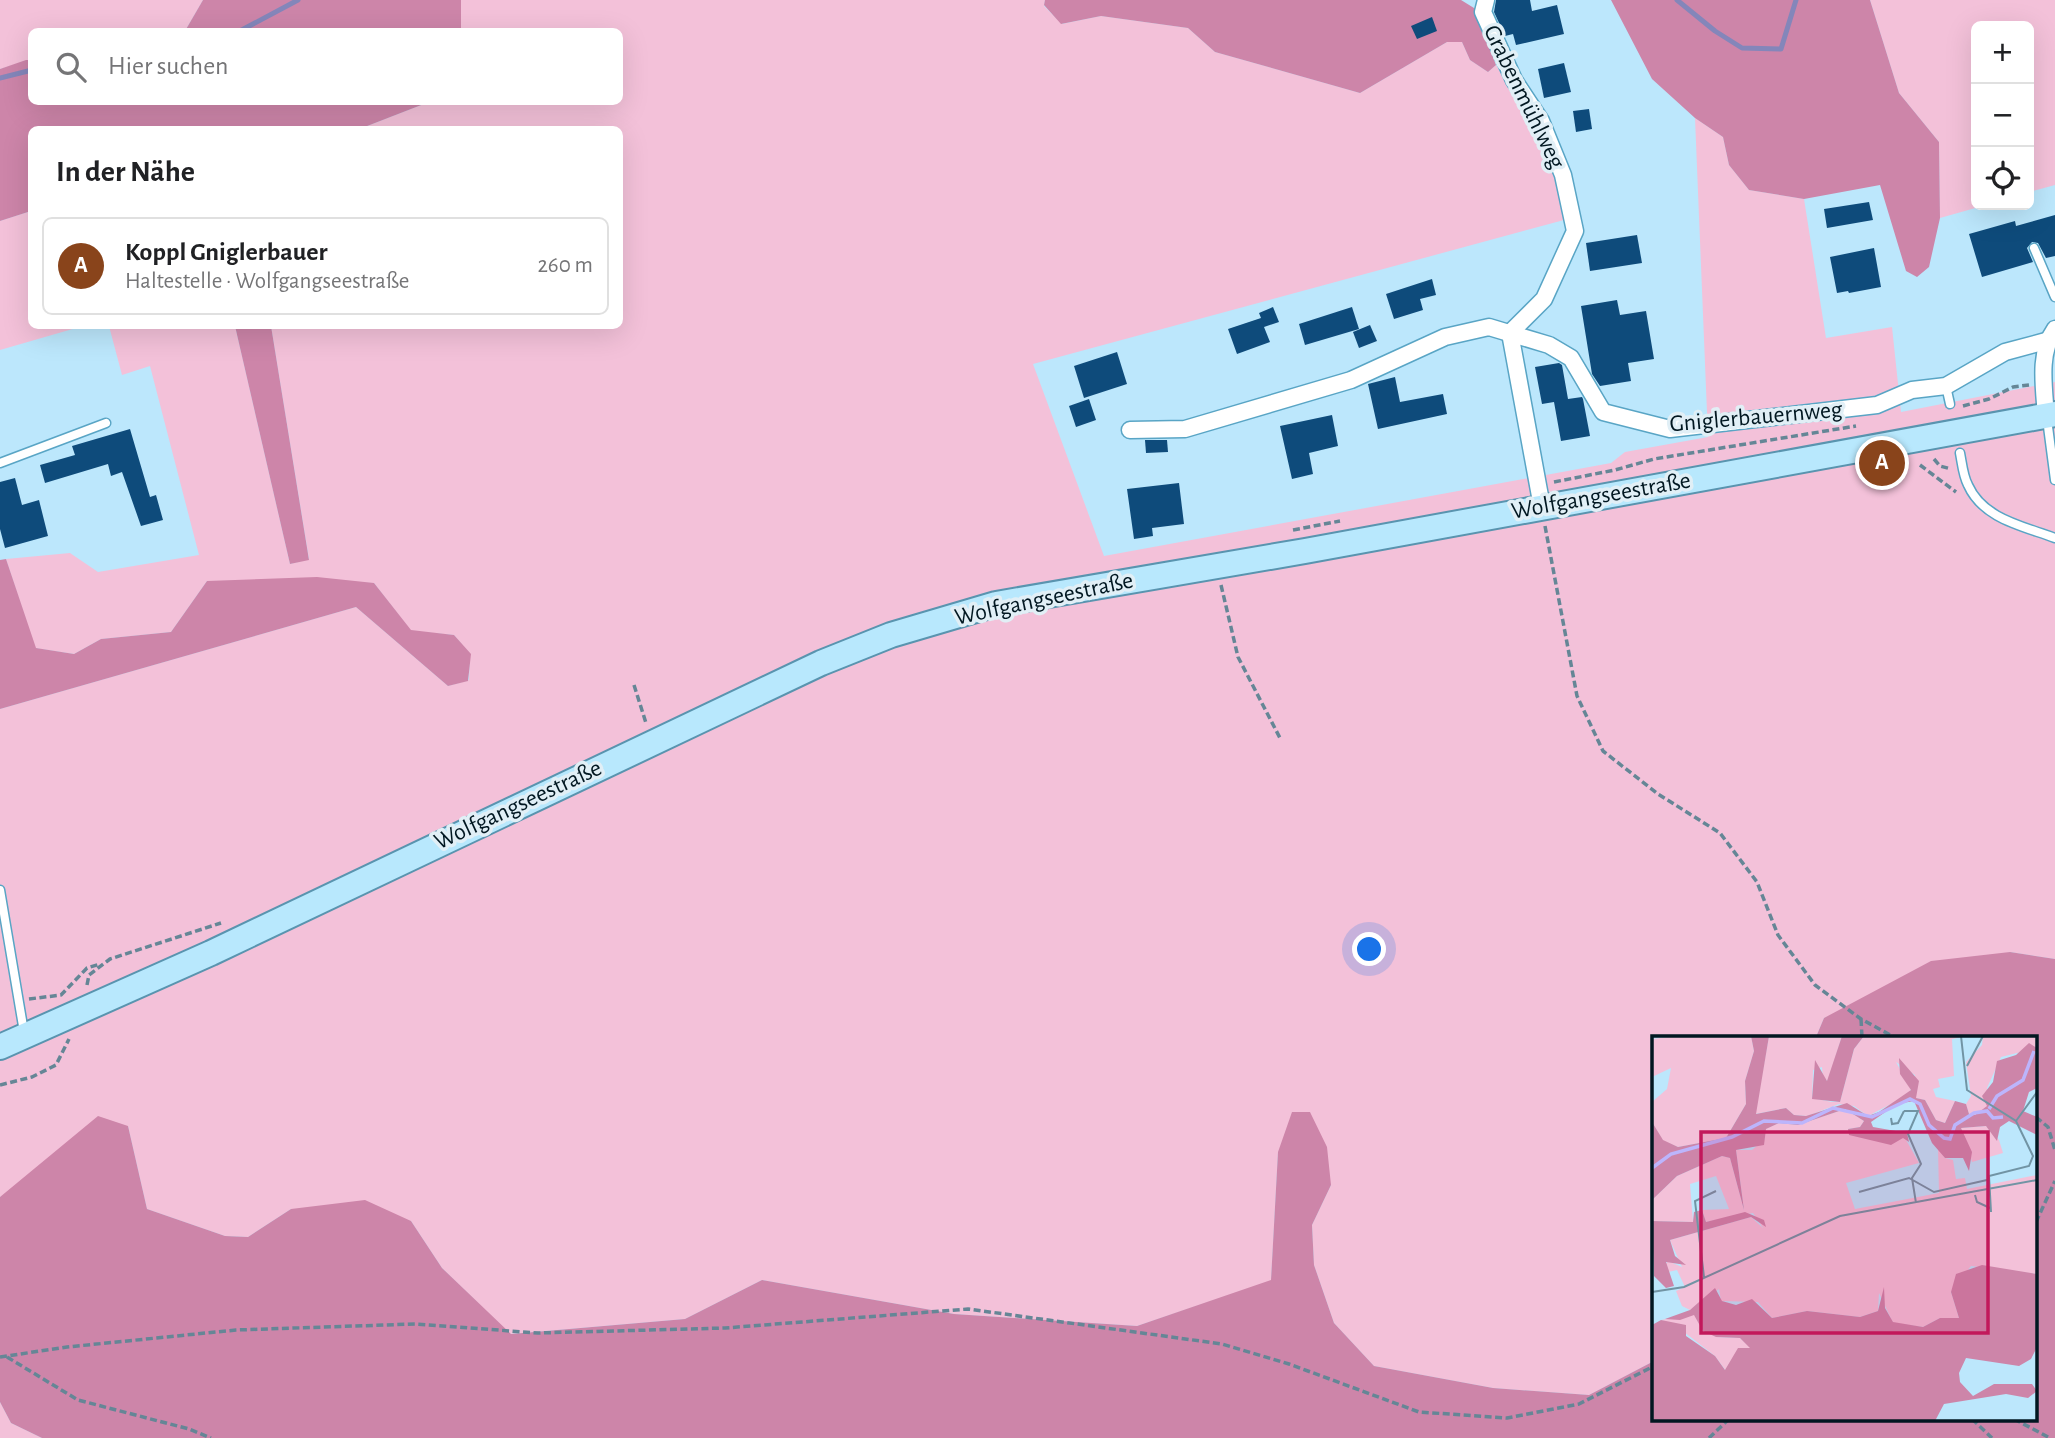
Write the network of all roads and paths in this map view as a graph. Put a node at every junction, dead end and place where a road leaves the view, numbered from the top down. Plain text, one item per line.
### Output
1 (1486, 0) edge
2 (2034, 248) dead end
3 (2055, 297) edge
4 (1510, 333) junction
5 (2051, 335) edge
6 (2043, 383) junction
7 (1946, 386) junction
8 (1951, 406) joint
9 (2051, 415) edge
10 (106, 423) dead end
11 (1858, 426) dead end
12 (1130, 430) dead end
13 (1960, 453) dead end
14 (0, 463) edge
15 (1920, 465) dead end
16 (2055, 480) edge
17 (1540, 496) junction
18 (1979, 504) junction
19 (2055, 538) edge
20 (1217, 566) junction
21 (635, 685) dead end
22 (1280, 738) dead end
23 (651, 742) junction
24 (0, 890) edge
25 (102, 964) dead end
26 (18, 999) junction
27 (1861, 1019) junction
28 (1862, 1036) edge
29 (1892, 1036) edge
30 (24, 1037) junction
31 (69, 1038) dead end
32 (0, 1047) edge
33 (0, 1085) edge
34 (2038, 1120) edge
35 (2055, 1150) edge
36 (2055, 1181) edge
37 (2038, 1219) edge
38 (6, 1356) junction
39 (0, 1357) edge
40 (1652, 1367) edge
41 (1728, 1420) edge
42 (1973, 1420) edge
43 (2016, 1420) edge
44 (211, 1438) edge
45 (1709, 1438) edge
46 (1992, 1438) edge
47 (2050, 1438) edge

1 - 4 street, Grabenmühlweg
2 - 3 lane
4 - 7 street, Gniglerbauernweg
4 - 12 street, Gniglerbauernweg
4 - 17 street
5 - 6 street
5 - 7 street, Gniglerbauernweg
6 - 8 path
6 - 9 street
7 - 8 lane
9 - 16 lane
9 - 17 main road, Wolfgangseestraße
10 - 14 lane
11 - 17 path
13 - 18 lane
15 - 18 path
17 - 20 main road, Wolfgangseestraße
17 - 27 path
18 - 19 lane
20 - 22 path
20 - 23 main road, Wolfgangseestraße
21 - 23 path
23 - 30 main road, Wolfgangseestraße
24 - 26 lane
25 - 26 path
26 - 30 lane
27 - 28 path
27 - 29 path
30 - 32 main road, Wolfgangseestraße
31 - 33 path
34 - 35 path
36 - 37 path
38 - 39 path
38 - 40 path
38 - 44 path
41 - 45 path
42 - 46 path
43 - 47 path

